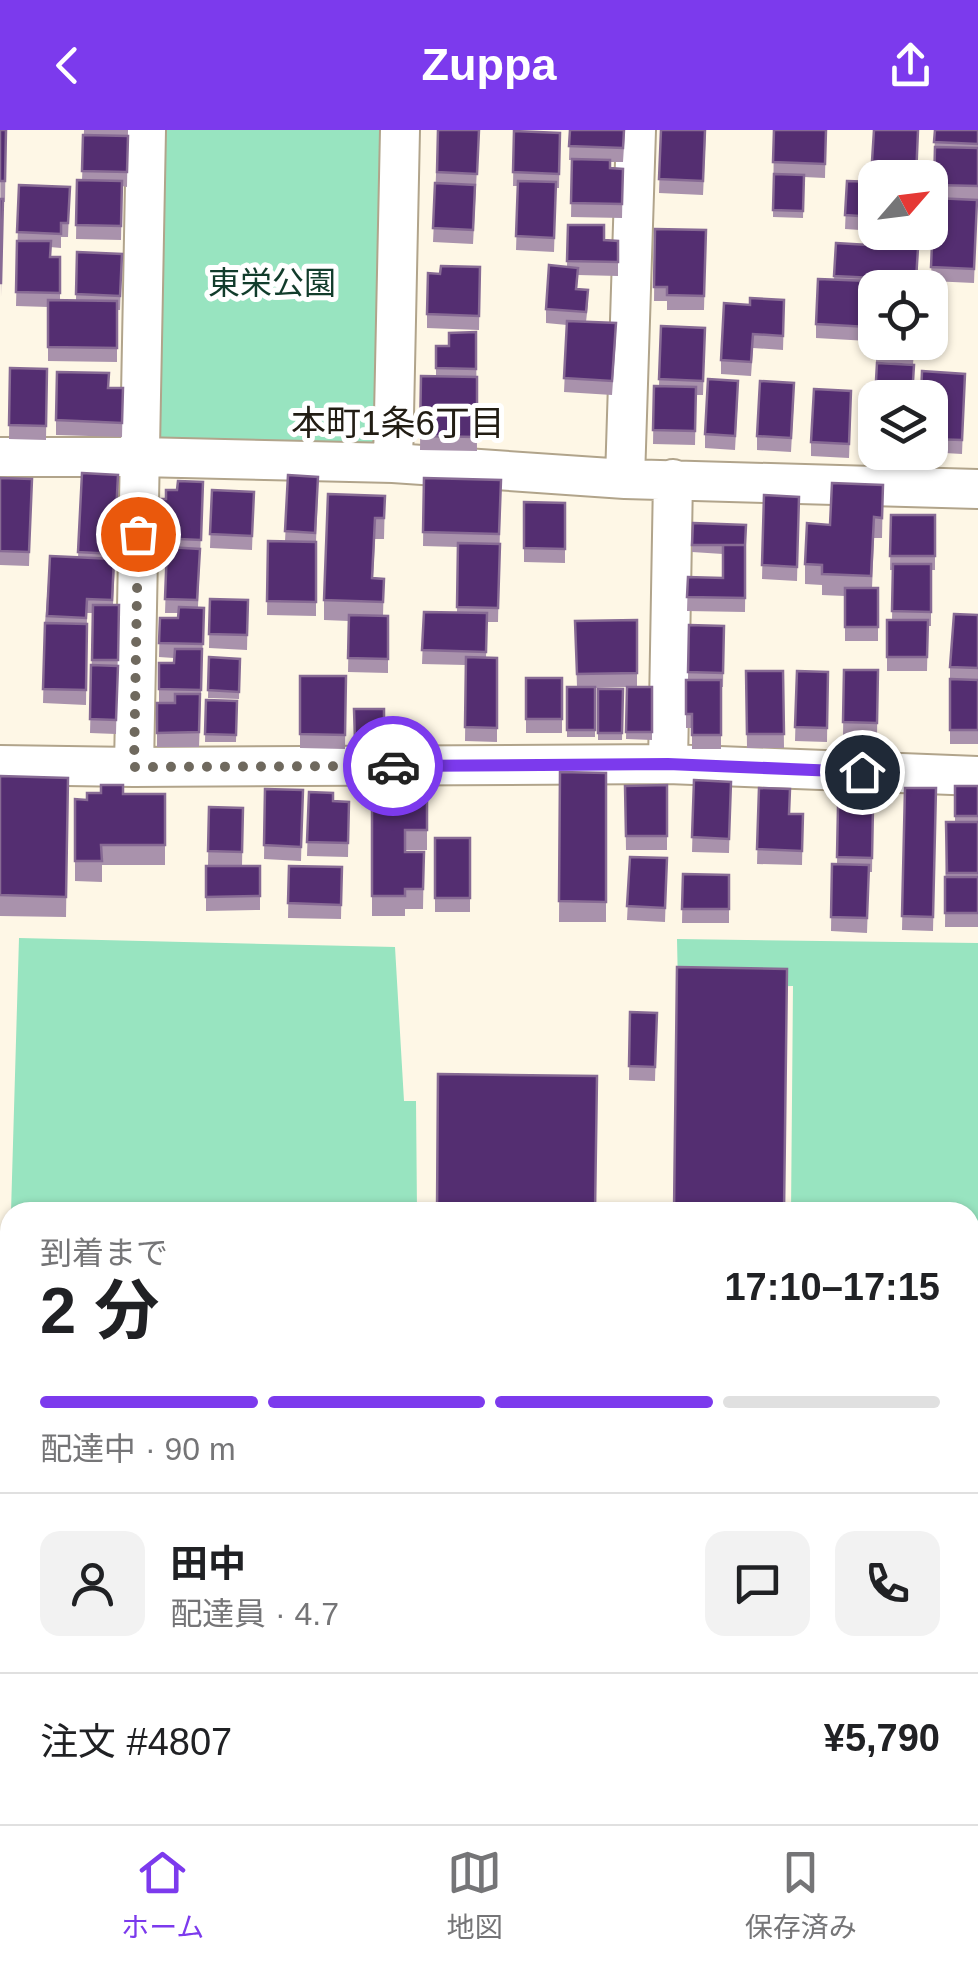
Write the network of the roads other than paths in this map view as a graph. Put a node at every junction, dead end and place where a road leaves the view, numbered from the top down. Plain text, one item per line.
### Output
1 (146, 130) edge
2 (400, 130) edge
3 (636, 130) edge
4 (140, 456) junction
5 (0, 458) edge
6 (393, 464) junction
7 (624, 479) junction
8 (673, 480) junction
9 (978, 488) edge
10 (668, 764) junction
11 (0, 765) edge
12 (134, 767) junction
13 (978, 776) edge

1 - 4 street
2 - 6 street
3 - 7 street
4 - 5 street
4 - 6 street
4 - 12 street
6 - 7 street
7 - 8 street
8 - 9 street
8 - 10 street
10 - 12 street
10 - 13 street
11 - 12 street

